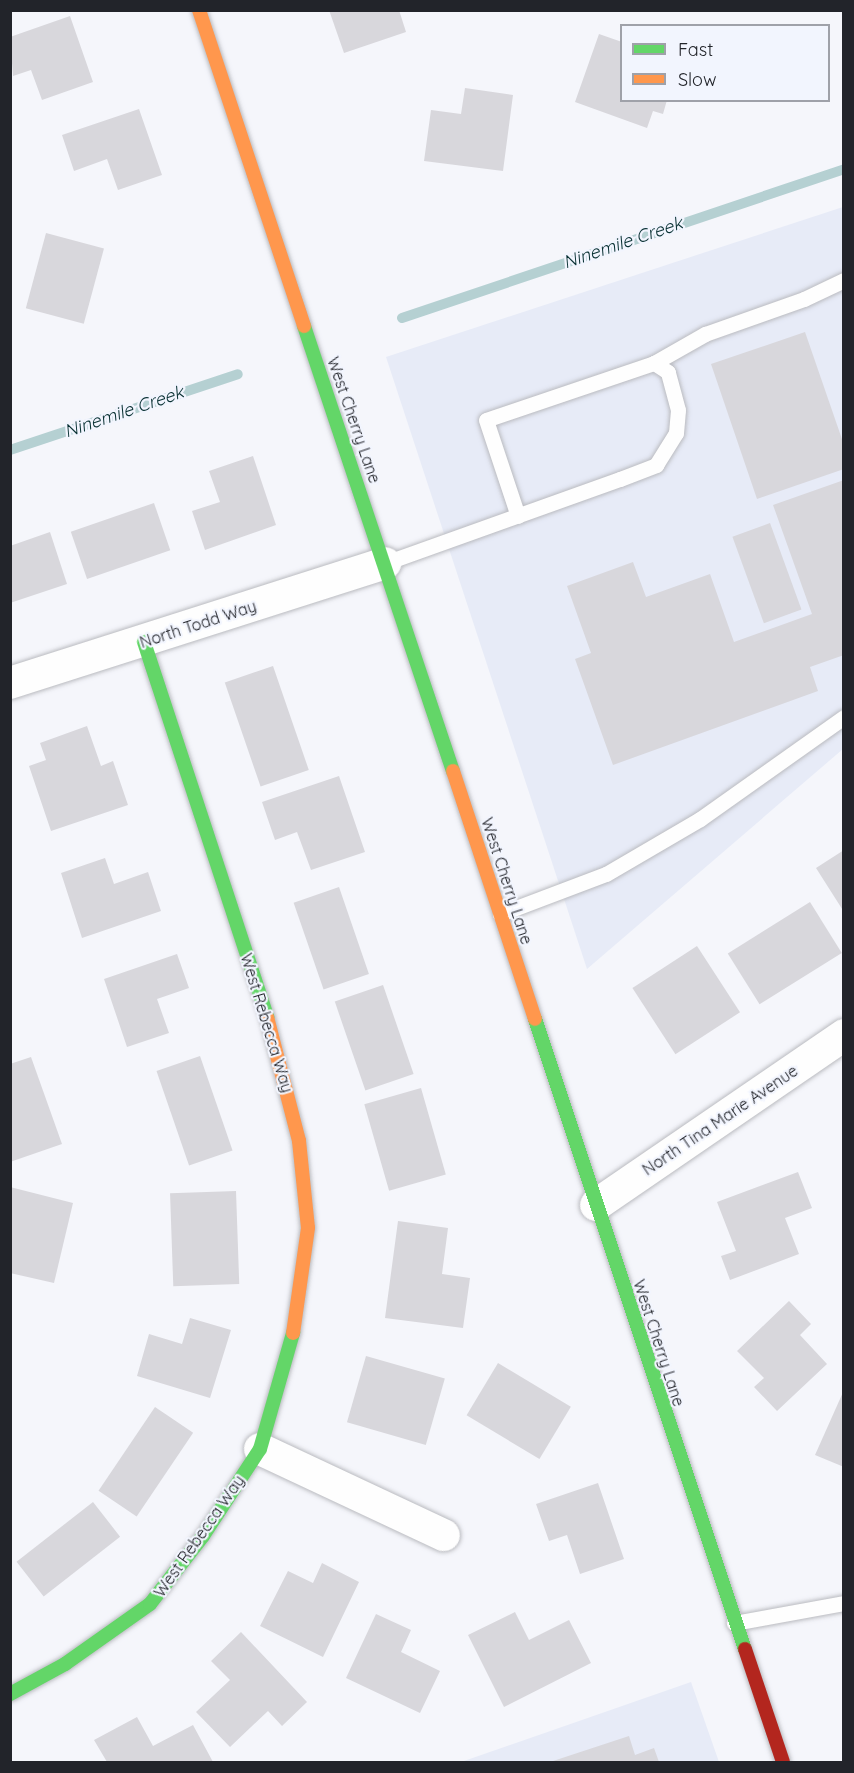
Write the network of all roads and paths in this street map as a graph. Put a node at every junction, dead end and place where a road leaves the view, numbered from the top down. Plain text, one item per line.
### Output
1 (199, 10) edge
2 (843, 280) edge
3 (654, 363) junction
4 (518, 516) junction
5 (385, 563) junction
6 (144, 642) junction
7 (10, 683) edge
8 (843, 717) edge
9 (500, 914) junction
10 (841, 1047) edge
11 (596, 1205) junction
12 (260, 1449) junction
13 (444, 1535) dead end
14 (843, 1603) edge
15 (734, 1623) junction
16 (10, 1694) edge
17 (783, 1762) edge

1 - 5 main road, West Cherry Lane
2 - 3 lane
3 - 4 lane
3 - 4 lane
4 - 5 lane
5 - 6 street, North Todd Way
5 - 9 main road, West Cherry Lane
6 - 7 street, North Todd Way
6 - 12 main road, West Rebecca Way
8 - 9 lane
9 - 11 main road, West Cherry Lane
10 - 11 street, North Tina Marie Avenue
11 - 15 main road, West Cherry Lane
12 - 13 street
12 - 16 main road, West Rebecca Way
14 - 15 lane
15 - 17 main road, West Cherry Lane

